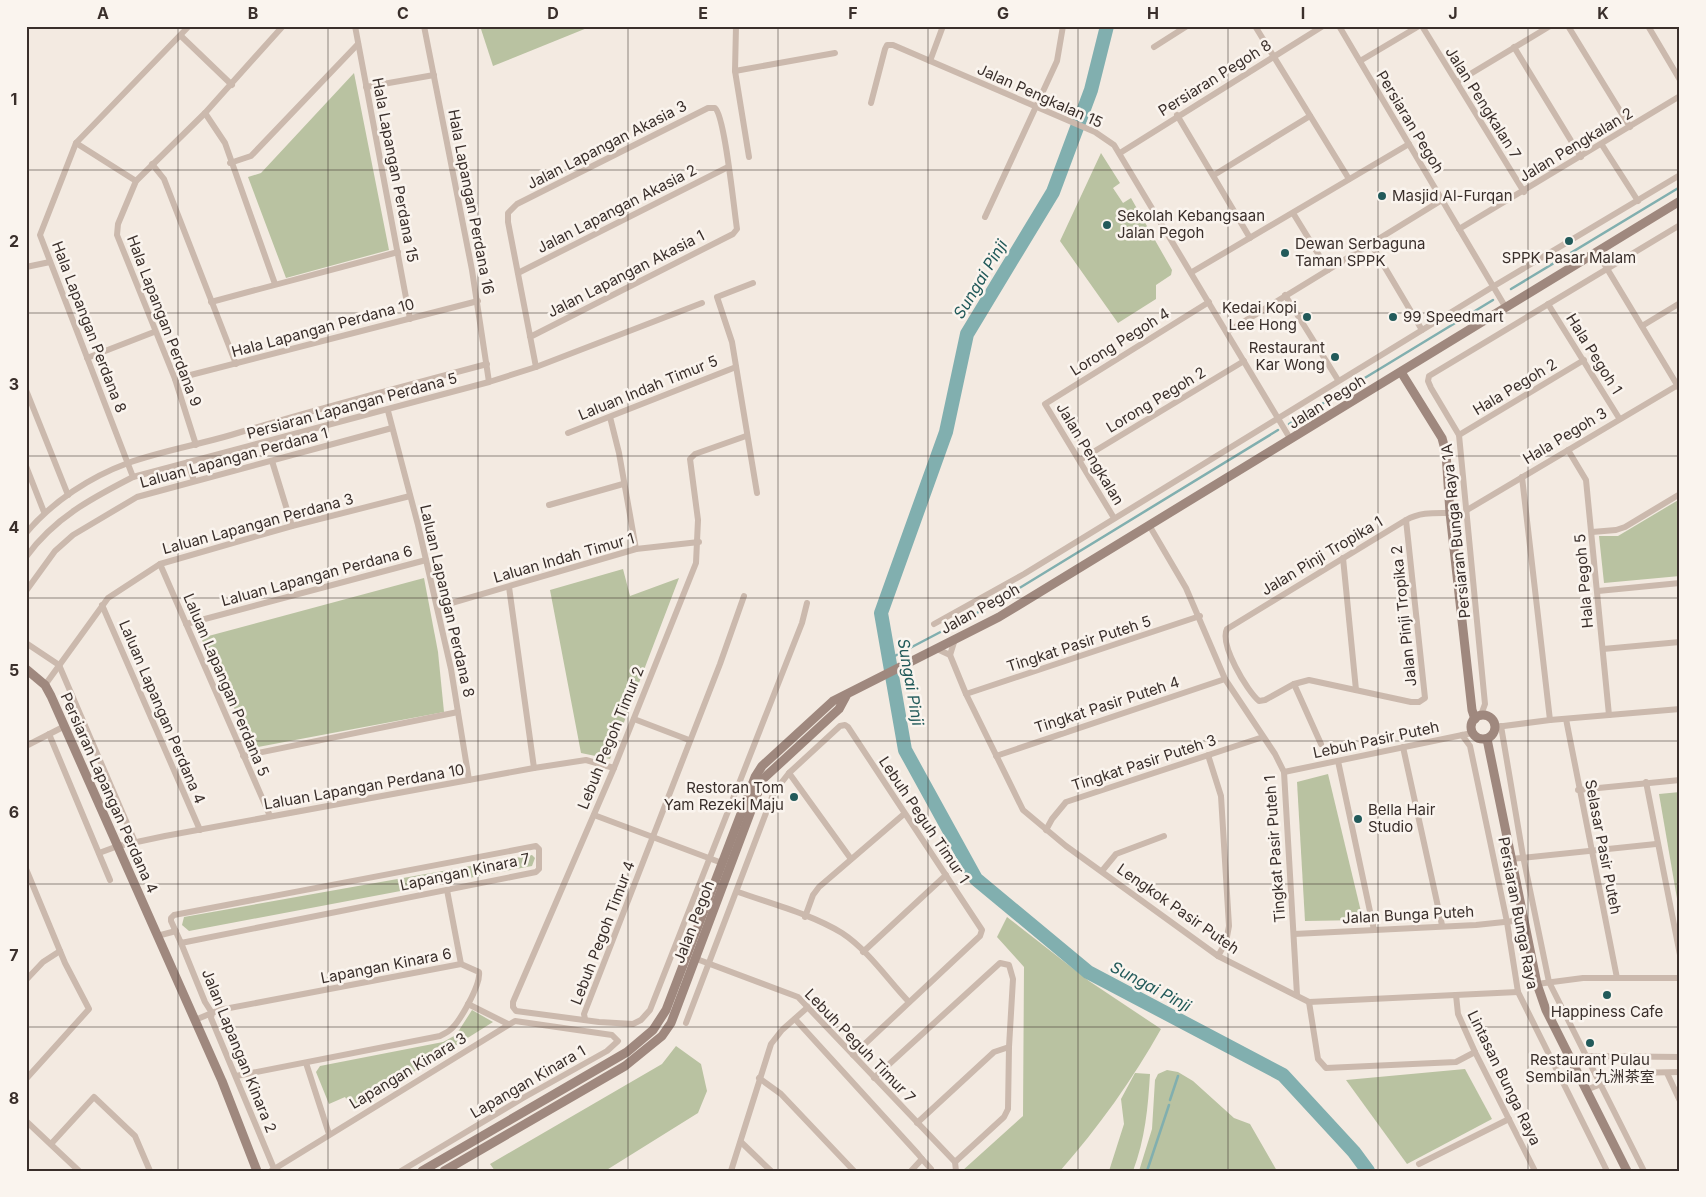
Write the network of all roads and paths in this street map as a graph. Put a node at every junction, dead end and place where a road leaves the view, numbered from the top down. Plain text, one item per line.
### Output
1 (189, 26) edge
2 (283, 26) edge
3 (356, 26) edge
4 (424, 26) edge
5 (736, 26) edge
6 (943, 26) edge
7 (1063, 26) edge
8 (1187, 26) edge
9 (1255, 26) edge
10 (1323, 26) edge
11 (1339, 26) edge
12 (1420, 26) edge
13 (1550, 26) edge
14 (1568, 26) edge
15 (1648, 26) edge
16 (181, 36) junction
17 (358, 44) junction
18 (1154, 47) dead end
19 (1514, 47) junction
20 (835, 53) dead end
21 (1274, 57) junction
22 (930, 61) junction
23 (1360, 61) junction
24 (735, 70) junction
25 (434, 75) junction
26 (1680, 80) edge
27 (1457, 82) junction
28 (232, 85) junction
29 (366, 87) junction
30 (1680, 96) edge
31 (870, 104) dead end
32 (1036, 107) junction
33 (205, 113) junction
34 (1177, 115) junction
35 (1310, 116) junction
36 (1630, 127) junction
37 (76, 143) junction
38 (1409, 144) junction
39 (1602, 145) junction
40 (1120, 153) junction
41 (1582, 157) junction
42 (749, 158) dead end
43 (230, 163) junction
44 (152, 164) junction
45 (728, 167) junction
46 (1214, 175) junction
47 (1680, 175) edge
48 (1349, 179) junction
49 (136, 181) junction
50 (1524, 192) junction
51 (1442, 200) junction
52 (1638, 201) junction
53 (1680, 201) edge
54 (1293, 213) junction
55 (985, 217) dead end
56 (1680, 225) edge
57 (1459, 229) junction
58 (1250, 238) junction
59 (1371, 244) junction
60 (398, 252) junction
61 (1597, 252) junction
62 (50, 262) junction
63 (26, 267) edge
64 (1608, 269) junction
65 (1328, 270) junction
66 (1192, 272) junction
67 (518, 273) junction
68 (752, 283) dead end
69 (274, 284) junction
70 (1494, 286) junction
71 (1285, 295) junction
72 (478, 301) junction
73 (211, 302) junction
74 (1209, 302) junction
75 (1680, 302) edge
76 (702, 303) dead end
77 (1548, 304) junction
78 (1506, 308) junction
79 (410, 318) junction
80 (1642, 326) junction
81 (1422, 330) junction
82 (154, 332) junction
83 (1227, 332) junction
84 (530, 337) junction
85 (87, 358) junction
86 (1584, 360) junction
87 (1244, 361) junction
88 (1420, 361) junction
89 (236, 364) junction
90 (487, 364) junction
91 (536, 367) junction
92 (736, 367) junction
93 (1401, 372) junction
94 (175, 380) junction
95 (1338, 380) junction
96 (1388, 381) junction
97 (489, 382) junction
98 (1679, 387) edge
99 (1411, 389) junction
100 (26, 390) edge
101 (1045, 404) joint
102 (388, 410) junction
103 (610, 417) junction
104 (1279, 418) junction
105 (1619, 418) junction
106 (392, 428) junction
107 (568, 433) dead end
108 (1459, 435) junction
109 (746, 436) junction
110 (1291, 440) junction
111 (196, 445) junction
112 (1568, 450) junction
113 (1080, 460) junction
114 (272, 461) junction
115 (188, 462) junction
116 (128, 463) junction
117 (26, 466) edge
118 (133, 476) junction
119 (1522, 477) junction
120 (194, 481) junction
121 (623, 484) junction
122 (757, 493) dead end
123 (1680, 494) edge
124 (68, 495) junction
125 (410, 496) junction
126 (549, 505) dead end
127 (1467, 510) junction
128 (44, 512) junction
129 (1450, 513) junction
130 (1114, 518) junction
131 (1406, 520) junction
132 (1149, 525) junction
133 (292, 526) junction
134 (1592, 532) junction
135 (26, 533) edge
136 (699, 542) junction
137 (636, 549) junction
138 (26, 557) edge
139 (1343, 558) junction
140 (426, 560) junction
141 (160, 564) junction
142 (1680, 583) edge
143 (509, 587) junction
144 (26, 591) edge
145 (1598, 591) junction
146 (744, 596) dead end
147 (807, 603) dead end
148 (102, 605) junction
149 (438, 607) junction
150 (1200, 616) junction
151 (186, 624) junction
152 (934, 624) dead end
153 (955, 639) junction
154 (26, 642) edge
155 (1680, 642) edge
156 (936, 649) junction
157 (1603, 649) junction
158 (950, 655) junction
159 (59, 665) junction
160 (26, 669) edge
161 (1226, 679) junction
162 (45, 684) junction
163 (1294, 684) junction
164 (1356, 690) junction
165 (966, 694) junction
166 (846, 696) junction
167 (1680, 709) edge
168 (458, 712) junction
169 (1609, 714) junction
170 (1478, 717) junction
171 (634, 719) junction
172 (1566, 719) junction
173 (1550, 720) junction
174 (844, 725) joint
175 (65, 726) junction
176 (1499, 727) junction
177 (1472, 733) junction
178 (49, 734) junction
179 (1462, 735) junction
180 (1263, 737) junction
181 (1487, 739) junction
182 (689, 740) junction
183 (1321, 744) dead end
184 (26, 746) edge
185 (1403, 747) junction
186 (1208, 755) junction
187 (243, 756) junction
188 (996, 756) junction
189 (1338, 761) junction
190 (534, 768) junction
191 (614, 768) junction
192 (1284, 772) junction
193 (789, 773) junction
194 (469, 780) junction
195 (1680, 780) edge
196 (1646, 782) junction
197 (1578, 790) junction
198 (904, 814) junction
199 (594, 815) junction
200 (270, 816) junction
201 (200, 830) junction
202 (1046, 830) junction
203 (1164, 836) dead end
204 (653, 837) junction
205 (135, 842) junction
206 (1656, 844) junction
207 (739, 845) junction
208 (118, 846) junction
209 (1590, 850) junction
210 (99, 853) junction
211 (1523, 856) junction
212 (709, 858) junction
213 (851, 859) junction
214 (1511, 859) junction
215 (722, 863) junction
216 (26, 869) edge
217 (1102, 872) junction
218 (946, 875) junction
219 (110, 880) dead end
220 (30, 884) edge
221 (724, 884) junction
222 (447, 890) junction
223 (738, 892) junction
224 (806, 917) junction
225 (1523, 920) junction
226 (1507, 922) junction
227 (1442, 925) junction
228 (1374, 930) junction
229 (176, 932) junction
230 (1294, 934) junction
231 (1678, 935) edge
232 (157, 936) junction
233 (693, 940) junction
234 (181, 943) junction
235 (60, 951) junction
236 (863, 952) junction
237 (1680, 955) edge
238 (1218, 956) junction
239 (694, 958) junction
240 (461, 964) junction
241 (709, 964) junction
242 (680, 974) junction
243 (1617, 978) junction
244 (1680, 978) edge
245 (26, 980) edge
246 (1549, 982) junction
247 (1537, 984) junction
248 (1518, 992) junction
249 (1456, 994) junction
250 (1297, 995) junction
251 (909, 1002) junction
252 (1309, 1002) junction
253 (468, 1004) junction
254 (808, 1007) junction
255 (212, 1013) junction
256 (584, 1019) junction
257 (195, 1020) junction
258 (795, 1020) junction
259 (686, 1023) dead end
260 (508, 1024) junction
261 (1009, 1047) junction
262 (1475, 1052) junction
263 (853, 1055) junction
264 (1587, 1056) junction
265 (1680, 1058) edge
266 (306, 1063) junction
267 (1680, 1072) edge
268 (1667, 1073) junction
269 (236, 1076) junction
270 (760, 1078) junction
271 (874, 1078) junction
272 (26, 1079) edge
273 (1600, 1083) junction
274 (1586, 1090) junction
275 (1680, 1101) edge
276 (1509, 1119) junction
277 (26, 1121) edge
278 (918, 1123) junction
279 (329, 1134) junction
280 (741, 1142) junction
281 (50, 1144) junction
282 (922, 1159) junction
283 (955, 1162) junction
284 (1419, 1164) dead end
285 (932, 1169) dead end
286 (273, 1170) edge
287 (79, 1171) edge
288 (150, 1171) edge
289 (257, 1171) edge
290 (401, 1171) edge
291 (422, 1171) edge
292 (444, 1171) edge
293 (731, 1171) edge
294 (771, 1171) edge
295 (854, 1171) edge
296 (911, 1171) edge
297 (956, 1171) edge
298 (1535, 1171) edge
299 (1608, 1171) edge
300 (1627, 1171) edge
301 (1644, 1171) edge

1 - 16 street, Hala Lapangan Perdana 8
2 - 28 street, Hala Lapangan Perdana 9
3 - 17 street, Hala Lapangan Perdana 15
4 - 25 street, Hala Lapangan Perdana 16
5 - 24 street
6 - 22 street
7 - 32 street
8 - 18 street
9 - 21 street
10 - 21 street, Persiaran Pegoh 8
11 - 23 street, Persiaran Pegoh
12 - 23 street
12 - 27 street, Jalan Pengkalan 7
13 - 19 street
14 - 36 street
15 - 26 street
16 - 28 street
16 - 37 street, Hala Lapangan Perdana 8
17 - 29 street, Hala Lapangan Perdana 15
17 - 43 street
19 - 27 street
19 - 41 street
20 - 24 street
21 - 34 street, Persiaran Pegoh 8
21 - 35 street
22 - 31 street, Jalan Pengkalan 15
22 - 32 street, Jalan Pengkalan 15
23 - 38 street, Persiaran Pegoh
24 - 42 street
25 - 29 street
25 - 72 street, Hala Lapangan Perdana 16
27 - 50 street, Jalan Pengkalan 7
28 - 33 street, Hala Lapangan Perdana 9
29 - 60 street, Hala Lapangan Perdana 15
30 - 36 street, Jalan Pengkalan 2
32 - 40 street, Jalan Pengkalan 15
32 - 55 street
33 - 43 street
33 - 44 street, Hala Lapangan Perdana 9
34 - 40 street, Persiaran Pegoh 8
34 - 46 street
35 - 46 street
35 - 48 street
36 - 39 street, Jalan Pengkalan 2
37 - 49 street
37 - 62 street, Hala Lapangan Perdana 8
38 - 48 street
38 - 51 street, Persiaran Pegoh
39 - 41 street, Jalan Pengkalan 2
39 - 52 street
40 - 66 street, Jalan Pengkalan 15
41 - 50 street, Jalan Pengkalan 2
43 - 69 street
44 - 49 street, Hala Lapangan Perdana 9
44 - 73 street
45 - 67 street, Jalan Lapangan Akasia 2
45 - 67 street, Jalan Lapangan Akasia 3
45 - 84 street, Jalan Lapangan Akasia 1
46 - 58 street
47 - 52 street, Jalan Pegoh
48 - 54 street
49 - 82 street, Hala Lapangan Perdana 9
50 - 57 street, Jalan Pengkalan 2
51 - 57 street, Persiaran Pegoh
51 - 59 street
52 - 70 street, Jalan Pegoh
53 - 61 street, Jalan Pegoh
54 - 58 street
54 - 65 street
56 - 64 street, Persiaran Bunga Raya 1A
57 - 70 street, Persiaran Pegoh
58 - 66 street
59 - 65 street
59 - 81 street
60 - 69 street
60 - 79 street, Hala Lapangan Perdana 15
61 - 64 street
61 - 78 street, Jalan Pegoh
62 - 63 street
62 - 85 street, Hala Lapangan Perdana 8
64 - 77 street, Persiaran Bunga Raya 1A
64 - 80 street
65 - 71 street
66 - 74 street, Jalan Pengkalan 15
67 - 84 street
68 - 92 street
69 - 73 street
70 - 78 street, Persiaran Pegoh
70 - 81 street, Jalan Pegoh
71 - 83 street
71 - 95 street
72 - 79 street, Hala Lapangan Perdana 10
72 - 90 street, Hala Lapangan Perdana 16
73 - 89 street
74 - 83 street, Jalan Pengkalan 15
74 - 101 street, Lorong Pegoh 4
75 - 80 street
76 - 91 street, Persiaran Lapangan Perdana 5
77 - 86 street, Hala Pegoh 1
77 - 108 street, Persiaran Bunga Raya 1A
78 - 88 street, Jalan Pegoh
79 - 89 street, Hala Lapangan Perdana 10
80 - 98 street
81 - 95 street, Jalan Pegoh
82 - 85 street
82 - 94 street, Hala Lapangan Perdana 9
83 - 87 street, Jalan Pengkalan 15
84 - 91 street
85 - 116 street, Hala Lapangan Perdana 8
86 - 105 street, Hala Pegoh 1
86 - 108 street, Hala Pegoh 2
87 - 104 street, Jalan Pengkalan 15
87 - 113 street, Lorong Pegoh 2
88 - 93 street, Jalan Pegoh
88 - 99 street
89 - 94 street, Hala Lapangan Perdana 10
90 - 97 street, Hala Lapangan Perdana 16
90 - 111 street
91 - 97 street, Persiaran Lapangan Perdana 5
92 - 103 street, Laluan Indah Timur 5
92 - 109 street
93 - 96 street, Jalan Pegoh
93 - 99 street
94 - 111 street, Hala Lapangan Perdana 9
95 - 104 street, Jalan Pegoh
96 - 99 street
96 - 110 street, Jalan Pegoh
97 - 102 street, Persiaran Lapangan Perdana 5
98 - 105 street, Hala Pegoh 3
99 - 129 street
100 - 124 street
101 - 113 street, Jalan Pengkalan
102 - 106 street, Laluan Lapangan Perdana 8
102 - 115 street, Persiaran Lapangan Perdana 5
103 - 107 street, Laluan Indah Timur 5
103 - 121 street
104 - 110 street, Jalan Pengkalan 15
104 - 130 street, Jalan Pegoh
105 - 112 street, Hala Pegoh 3
106 - 114 street, Laluan Lapangan Perdana 1
106 - 125 street, Laluan Lapangan Perdana 8
108 - 127 street, Persiaran Bunga Raya 1A
109 - 122 street
109 - 136 street, Lebuh Pegoh Timur 2
110 - 132 street, Jalan Pegoh
111 - 116 street
112 - 119 street, Hala Pegoh 3
112 - 134 street, Hala Pegoh 5
113 - 130 street, Jalan Pengkalan
114 - 120 street, Laluan Lapangan Perdana 1
114 - 133 street
115 - 118 street, Persiaran Lapangan Perdana 5
115 - 120 street
116 - 118 street, Hala Lapangan Perdana 8
116 - 124 street
117 - 128 street
118 - 138 street, Persiaran Lapangan Perdana 5
119 - 127 street, Hala Pegoh 3
119 - 173 street
120 - 144 street, Laluan Lapangan Perdana 1
121 - 126 street
121 - 137 street
123 - 134 street
124 - 128 street
125 - 133 street, Laluan Lapangan Perdana 3
125 - 140 street, Laluan Lapangan Perdana 8
127 - 170 street, Persiaran Bunga Raya 1A
128 - 135 street
129 - 131 street, Jalan Pinji Tropika 1
129 - 170 street
130 - 152 street, Jalan Pegoh
131 - 139 street, Jalan Pinji Tropika 1
131 - 164 street, Jalan Pinji Tropika 2
132 - 150 street, Tingkat Pasir Puteh 1
132 - 153 street, Jalan Pegoh
133 - 141 street, Laluan Lapangan Perdana 3
134 - 145 street, Hala Pegoh 5
136 - 137 street, Laluan Indah Timur 1
136 - 171 street, Lebuh Pegoh Timur 2
137 - 143 street, Laluan Indah Timur 1
139 - 163 street, Jalan Pinji Tropika 1
139 - 164 street
140 - 149 street, Laluan Lapangan Perdana 8
140 - 151 street, Laluan Lapangan Perdana 6
141 - 148 street, Laluan Lapangan Perdana 3
141 - 151 street, Laluan Lapangan Perdana 5
142 - 145 street
143 - 149 street, Laluan Indah Timur 1
143 - 190 street
145 - 157 street, Hala Pegoh 5
146 - 182 street, Lebuh Pegoh Timur 4
147 - 212 street, Lebuh Pegoh Timur 4
148 - 159 street, Laluan Lapangan Perdana 3
148 - 201 street, Laluan Lapangan Perdana 4
149 - 168 street, Laluan Lapangan Perdana 8
150 - 161 street, Tingkat Pasir Puteh 1
150 - 165 street, Tingkat Pasir Puteh 5
151 - 187 street, Laluan Lapangan Perdana 5
153 - 156 street, Jalan Pegoh
153 - 158 street
154 - 159 street
155 - 157 street
156 - 158 street
156 - 166 street, Jalan Pegoh
157 - 169 street, Hala Pegoh 5
158 - 165 street, Lengkok Pasir Puteh
159 - 162 street, Laluan Lapangan Perdana 3
159 - 205 street
160 - 162 street, Persiaran Lapangan Perdana 4
161 - 180 street, Tingkat Pasir Puteh 1
161 - 188 street, Tingkat Pasir Puteh 4
162 - 175 street, Persiaran Lapangan Perdana 4
163 - 164 street
163 - 183 street
165 - 188 street, Lengkok Pasir Puteh
166 - 207 street, Jalan Pegoh
166 - 215 street
167 - 169 street
168 - 187 street
168 - 194 street, Laluan Lapangan Perdana 8
169 - 172 street
170 - 176 street
170 - 177 street
171 - 182 street
171 - 191 street, Lebuh Pegoh Timur 2
172 - 173 street
172 - 197 street, Selasar Pasir Puteh
173 - 176 street
174 - 193 street, Jalan Pegoh
174 - 198 street, Lebuh Peguh Timur 1
175 - 178 street
175 - 208 street, Persiaran Lapangan Perdana 4
176 - 181 street
176 - 211 street
177 - 179 street, Lebuh Pasir Puteh
177 - 181 street
178 - 184 street
178 - 210 street, Persiaran Lapangan Perdana 4
179 - 185 street, Lebuh Pasir Puteh
179 - 226 street, Persiaran Bunga Raya
180 - 186 street, Tingkat Pasir Puteh 3
180 - 192 street, Tingkat Pasir Puteh 1
181 - 214 street, Persiaran Bunga Raya
182 - 204 street, Lebuh Pegoh Timur 4
185 - 189 street, Lebuh Pasir Puteh
185 - 227 street
186 - 202 street, Tingkat Pasir Puteh 3
186 - 238 street
187 - 200 street, Laluan Lapangan Perdana 5
188 - 202 street, Lengkok Pasir Puteh
189 - 192 street, Lebuh Pasir Puteh
189 - 228 street
190 - 191 street, Laluan Lapangan Perdana 10
190 - 194 street, Laluan Lapangan Perdana 10
191 - 199 street, Lebuh Pegoh Timur 2
192 - 230 street, Tingkat Pasir Puteh 1
193 - 213 street
193 - 223 street, Jalan Pegoh
194 - 200 street, Laluan Lapangan Perdana 10
195 - 196 street
196 - 197 street
196 - 206 street
197 - 209 street, Selasar Pasir Puteh
198 - 213 street
198 - 218 street, Lebuh Peguh Timur 1
199 - 204 street
199 - 256 street, Lebuh Pegoh Timur 2
200 - 201 street, Laluan Lapangan Perdana 10
201 - 205 street, Laluan Lapangan Perdana 10
202 - 217 street, Lengkok Pasir Puteh
203 - 217 street
204 - 212 street
204 - 256 street, Lebuh Pegoh Timur 4
205 - 208 street, Laluan Lapangan Perdana 10
206 - 209 street
206 - 231 street
207 - 215 street
207 - 221 street, Jalan Pegoh
208 - 210 street, Laluan Lapangan Perdana 10
208 - 232 street, Persiaran Lapangan Perdana 4
209 - 211 street
209 - 243 street, Selasar Pasir Puteh
210 - 219 street, Persiaran Lapangan Perdana 4
211 - 214 street
211 - 246 street
212 - 215 street
212 - 256 street, Lebuh Pegoh Timur 4
213 - 224 street
214 - 225 street, Persiaran Bunga Raya
215 - 221 street
215 - 233 street
216 - 220 street
217 - 238 street, Lengkok Pasir Puteh
218 - 236 street
218 - 251 street, Lebuh Peguh Timur 1
220 - 235 street
221 - 239 street, Jalan Pegoh
222 - 229 street, Lapangan Kinara 7
222 - 234 street, Lapangan Kinara 7
222 - 240 street
223 - 224 street
223 - 241 street, Jalan Pegoh
224 - 236 street
225 - 226 street, Jalan Bunga Puteh
225 - 247 street, Persiaran Bunga Raya
226 - 227 street, Jalan Bunga Puteh
226 - 248 street, Persiaran Bunga Raya
227 - 228 street, Jalan Bunga Puteh
228 - 230 street, Jalan Bunga Puteh
229 - 232 street
229 - 234 street
230 - 250 street, Tingkat Pasir Puteh 1
231 - 237 street
232 - 257 street, Persiaran Lapangan Perdana 4
233 - 239 street
233 - 242 street
234 - 255 street, Jalan Lapangan Kinara 2
235 - 245 street
235 - 272 street
236 - 251 street
238 - 250 street, Lengkok Pasir Puteh
239 - 241 street, Lebuh Peguh Timur 7
239 - 242 street
239 - 292 street, Jalan Pegoh
240 - 253 street, Lapangan Kinara 6
240 - 255 street, Lapangan Kinara 6
241 - 254 street, Lebuh Peguh Timur 7
241 - 259 street, Jalan Pegoh
242 - 291 street
243 - 244 street
243 - 246 street
246 - 247 street
246 - 264 street
247 - 274 street, Persiaran Bunga Raya
248 - 249 street
248 - 299 street, Persiaran Bunga Raya
249 - 252 street
249 - 262 street, Lintasan Bunga Raya
250 - 252 street, Lengkok Pasir Puteh
251 - 263 street
252 - 262 street
253 - 260 street
253 - 266 street, Lapangan Kinara 6
254 - 258 street
254 - 263 street, Lebuh Peguh Timur 7
255 - 257 street, Lapangan Kinara 6
255 - 269 street, Jalan Lapangan Kinara 2
257 - 289 street, Persiaran Lapangan Perdana 4
258 - 270 street
258 - 282 street
260 - 279 street, Lapangan Kinara 3
260 - 290 street, Lapangan Kinara 1
261 - 271 street
261 - 278 street
261 - 283 street
262 - 276 street, Lintasan Bunga Raya
263 - 271 street, Lebuh Peguh Timur 7
264 - 265 street
264 - 273 street
266 - 269 street, Lapangan Kinara 6
266 - 279 street
267 - 268 street
268 - 273 street
268 - 275 street
269 - 286 street, Jalan Lapangan Kinara 2
270 - 280 street
270 - 295 street
271 - 278 street, Lebuh Peguh Timur 7
273 - 274 street
273 - 301 street
274 - 300 street, Persiaran Bunga Raya
276 - 284 street
276 - 298 street, Lintasan Bunga Raya
277 - 281 street
278 - 283 street, Lebuh Peguh Timur 7
279 - 286 street, Lapangan Kinara 3
280 - 293 street
280 - 294 street
281 - 287 street
281 - 288 street
282 - 285 street
282 - 296 street
283 - 297 street

